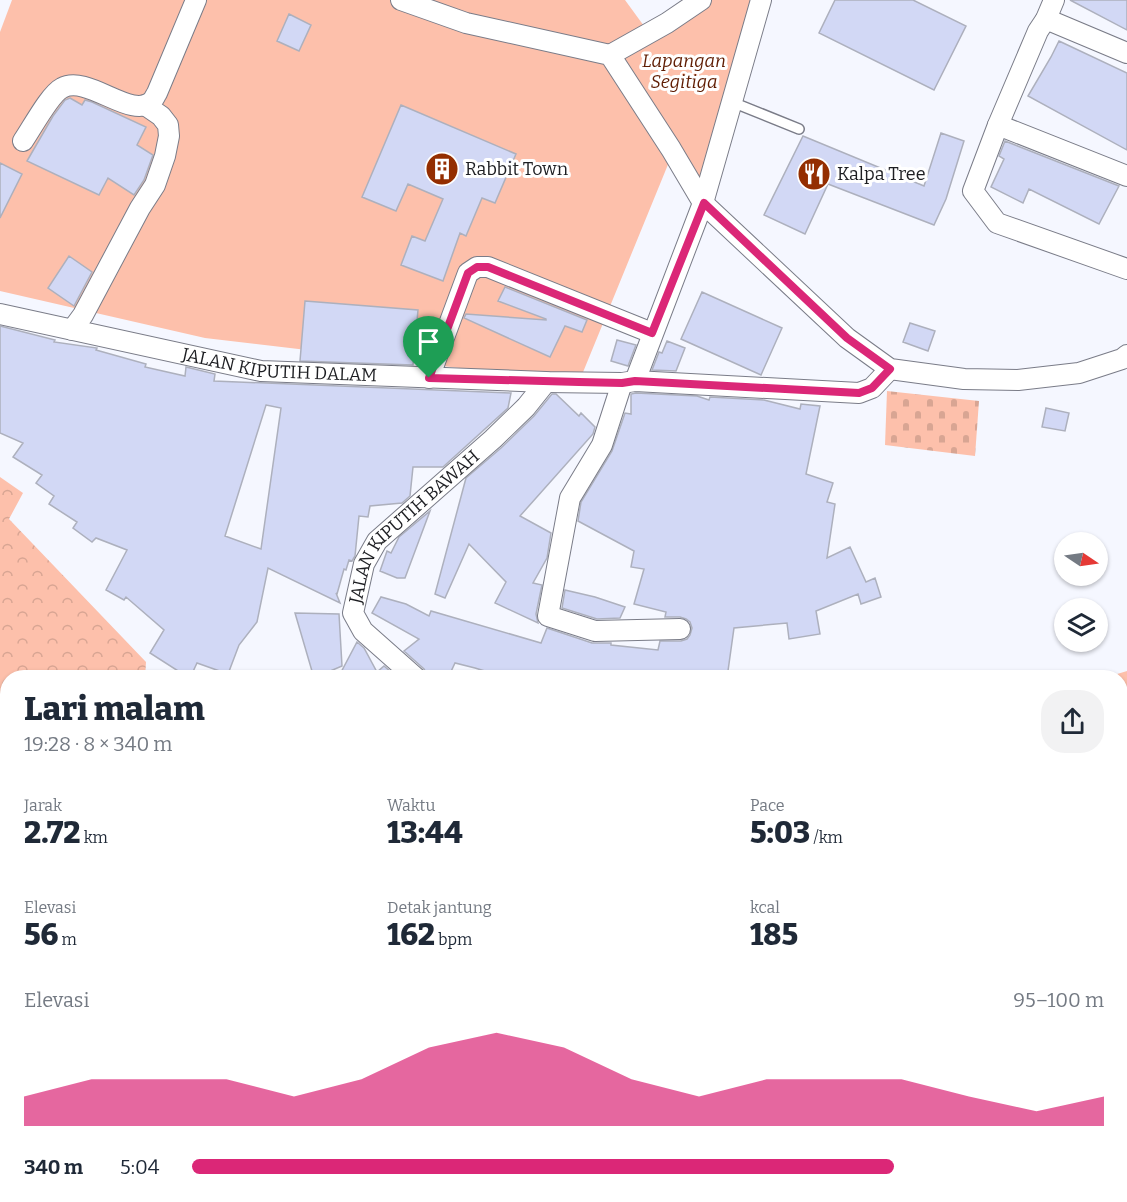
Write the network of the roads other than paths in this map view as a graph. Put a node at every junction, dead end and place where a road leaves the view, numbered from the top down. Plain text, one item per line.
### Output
1 (196, 0) edge
2 (401, 0) edge
3 (701, 0) edge
4 (761, 0) edge
5 (1054, 0) edge
6 (1046, 19) junction
7 (1127, 53) edge
8 (610, 55) junction
9 (732, 102) junction
10 (145, 105) junction
11 (998, 125) junction
12 (800, 129) dead end
13 (23, 141) dead end
14 (1127, 176) edge
15 (704, 203) junction
16 (1127, 269) edge
17 (0, 314) edge
18 (72, 330) junction
19 (652, 333) junction
20 (1127, 355) edge
21 (890, 369) junction
22 (429, 378) junction
23 (546, 382) junction
24 (628, 382) junction
25 (680, 629) dead end
26 (407, 670) edge

1 - 10 street
2 - 8 street
3 - 8 street
4 - 9 street
5 - 6 street
6 - 7 street
6 - 11 street
8 - 15 street
9 - 12 lane
9 - 15 street
10 - 13 street
10 - 18 street
11 - 14 street
11 - 16 street
15 - 19 street
15 - 21 street
17 - 18 street, JALAN KIPUTIH DALAM
18 - 22 street, JALAN KIPUTIH DALAM
19 - 22 street
19 - 24 street
20 - 21 street
21 - 24 street, JALAN KIPUTIH DALAM
22 - 23 street, JALAN KIPUTIH DALAM
23 - 24 street, JALAN KIPUTIH DALAM
23 - 26 street, JALAN KIPUTIH BAWAH
24 - 25 street

